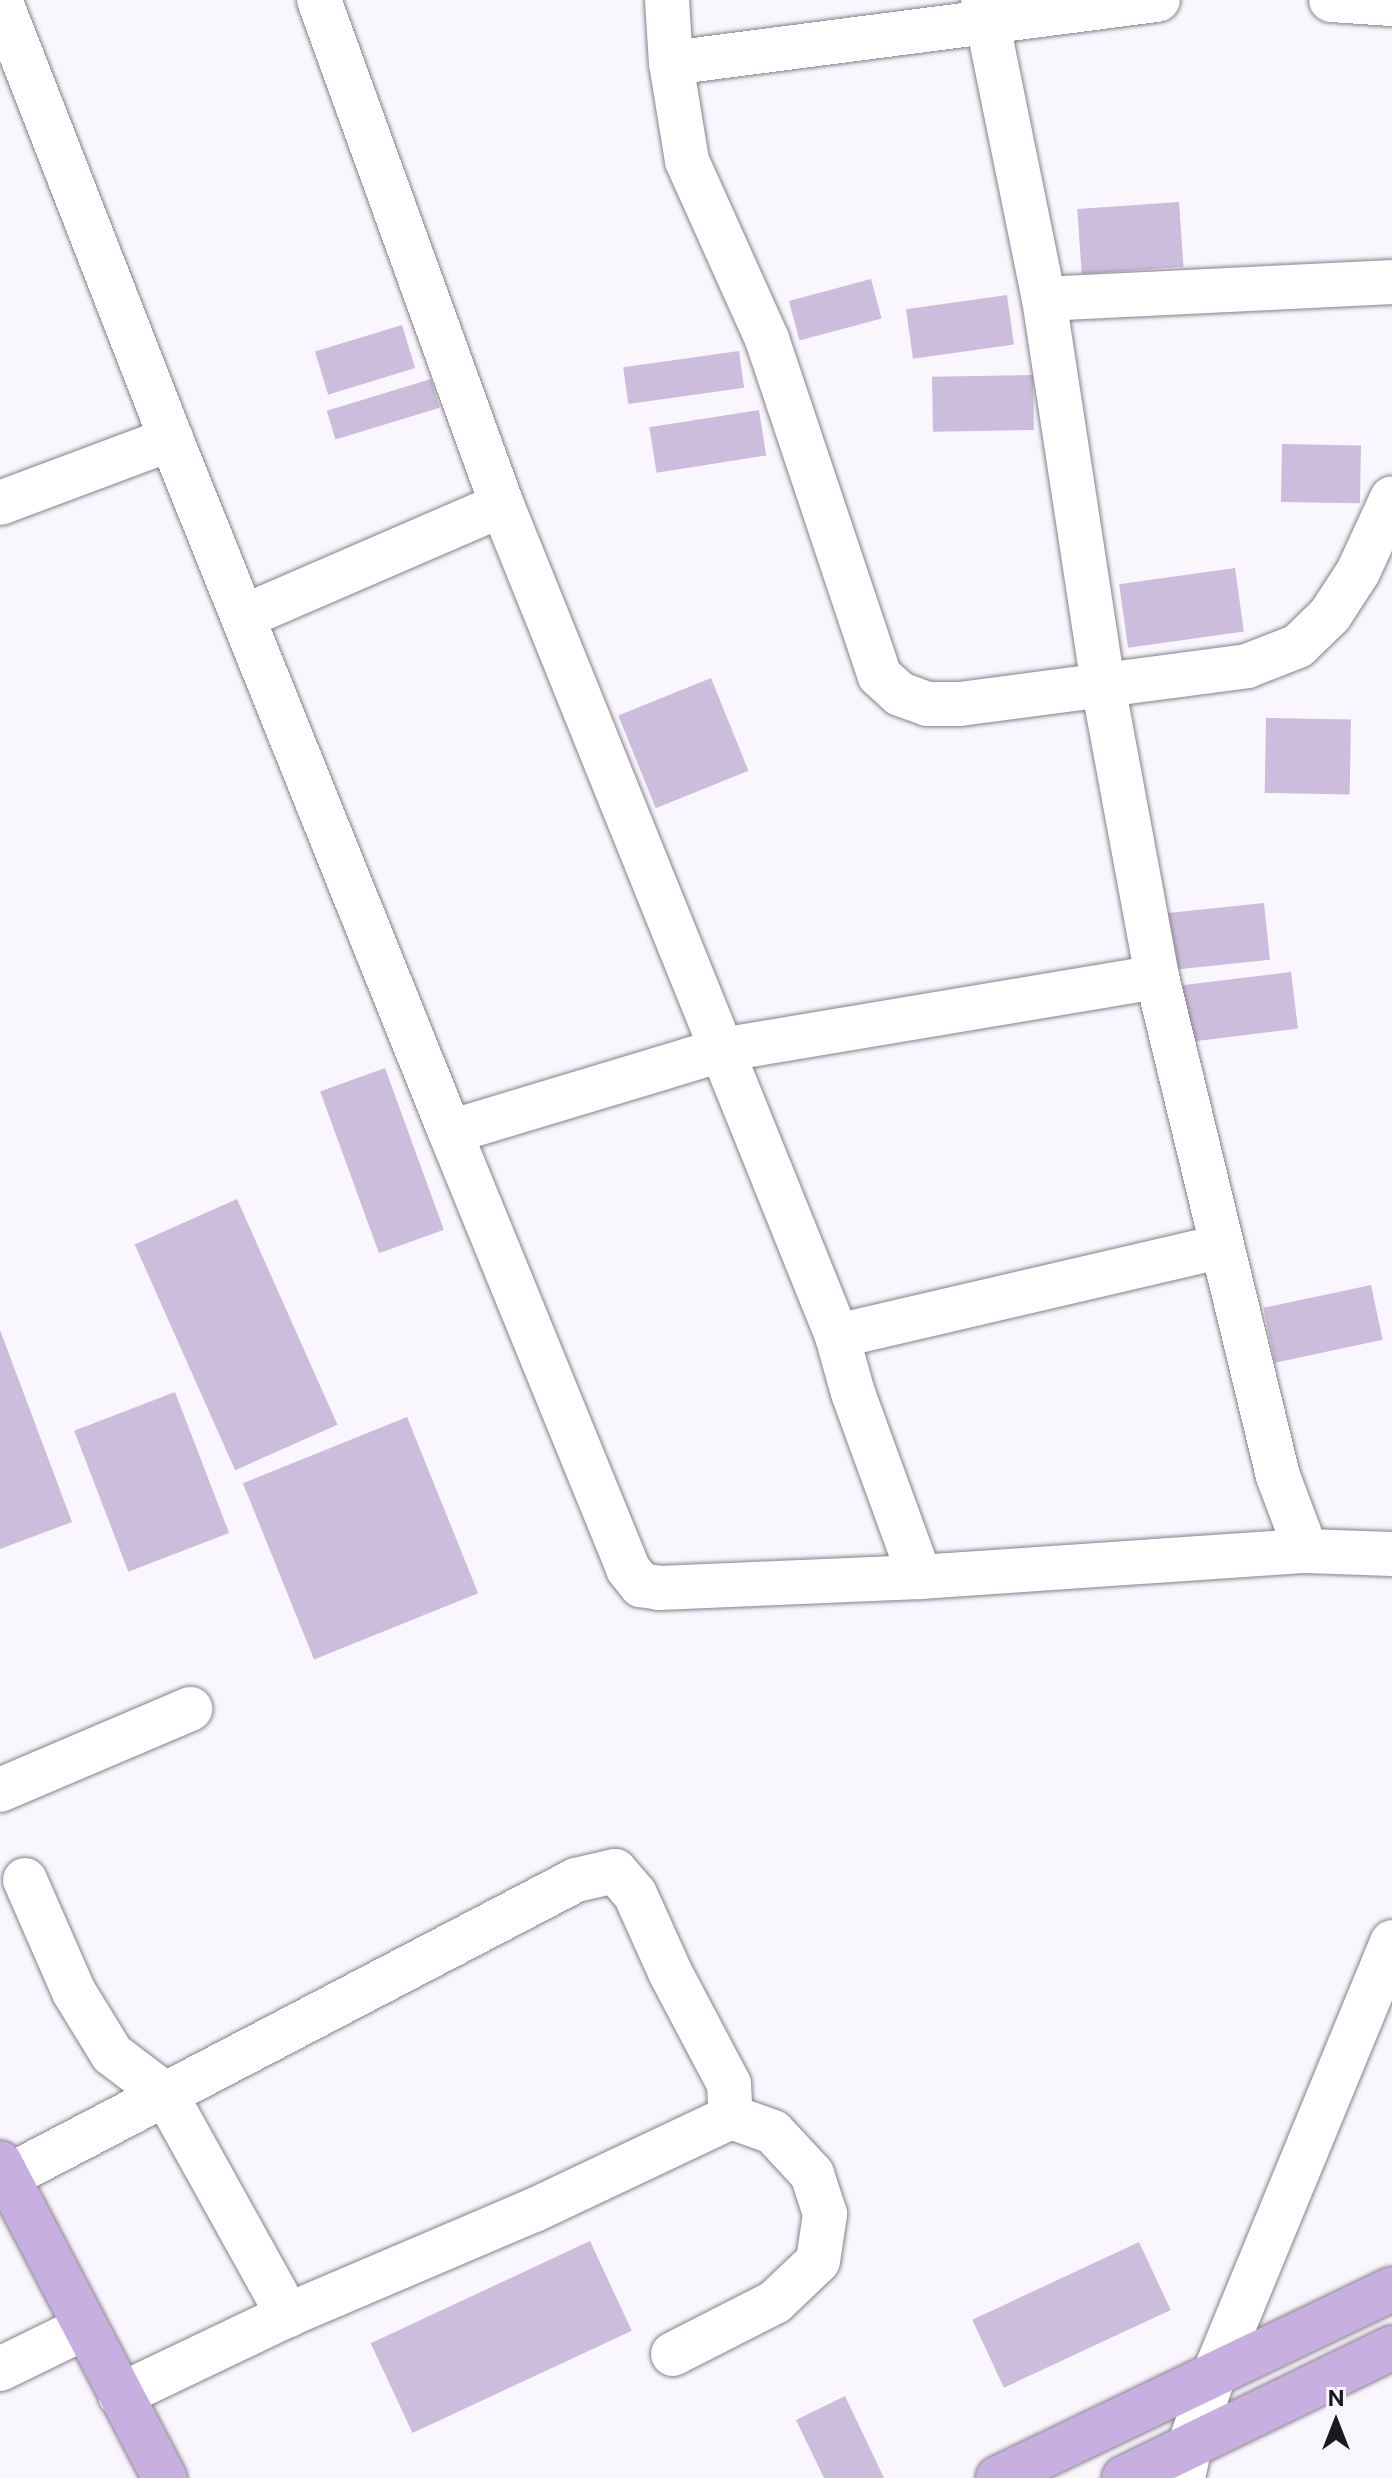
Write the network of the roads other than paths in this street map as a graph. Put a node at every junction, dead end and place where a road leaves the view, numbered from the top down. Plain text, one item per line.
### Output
1 (0, 0) edge
2 (319, 0) edge
3 (667, 0) edge
4 (1158, 0) edge
5 (1331, 0) edge
6 (1392, 4) edge
7 (985, 11) edge
8 (671, 63) junction
9 (1392, 282) edge
10 (1044, 299) junction
11 (171, 439) junction
12 (1392, 498) edge
13 (0, 503) edge
14 (502, 505) junction
15 (243, 617) junction
16 (1103, 685) junction
17 (1157, 977) junction
18 (721, 1050) junction
19 (450, 1132) junction
20 (1220, 1247) junction
21 (837, 1336) junction
22 (1306, 1551) junction
23 (1392, 1554) edge
24 (920, 1577) junction
25 (190, 1709) dead end
26 (0, 1790) edge
27 (25, 1880) dead end
28 (1392, 1942) edge
29 (166, 2095) junction
30 (731, 2117) junction
31 (3, 2170) edge
32 (1392, 2289) edge
33 (288, 2315) junction
34 (84, 2328) junction
35 (1392, 2348) edge
36 (673, 2354) dead end
37 (0, 2369) edge
38 (1215, 2372) junction
39 (120, 2395) junction
40 (1186, 2461) edge
41 (165, 2478) edge
42 (998, 2478) edge
43 (1124, 2478) edge

1 - 11 street
2 - 14 street
3 - 8 street
4 - 7 street
5 - 6 street
7 - 8 street
7 - 10 street
8 - 16 street
9 - 10 street
10 - 16 street
11 - 13 street
11 - 15 street
12 - 16 street
14 - 15 street
14 - 18 street
15 - 19 street
16 - 17 street
17 - 18 street
17 - 20 street
18 - 19 street
18 - 21 street
19 - 24 street
20 - 21 street
20 - 22 street
21 - 24 street
22 - 23 street
22 - 24 street
25 - 26 street
27 - 29 street
28 - 38 street
29 - 30 street
29 - 31 street
29 - 33 street
30 - 33 street
30 - 36 street
31 - 34 main road
32 - 38 main road
33 - 39 street
34 - 37 street
34 - 39 main road
35 - 40 main road
38 - 40 street
38 - 42 main road
39 - 41 main road
40 - 43 main road

